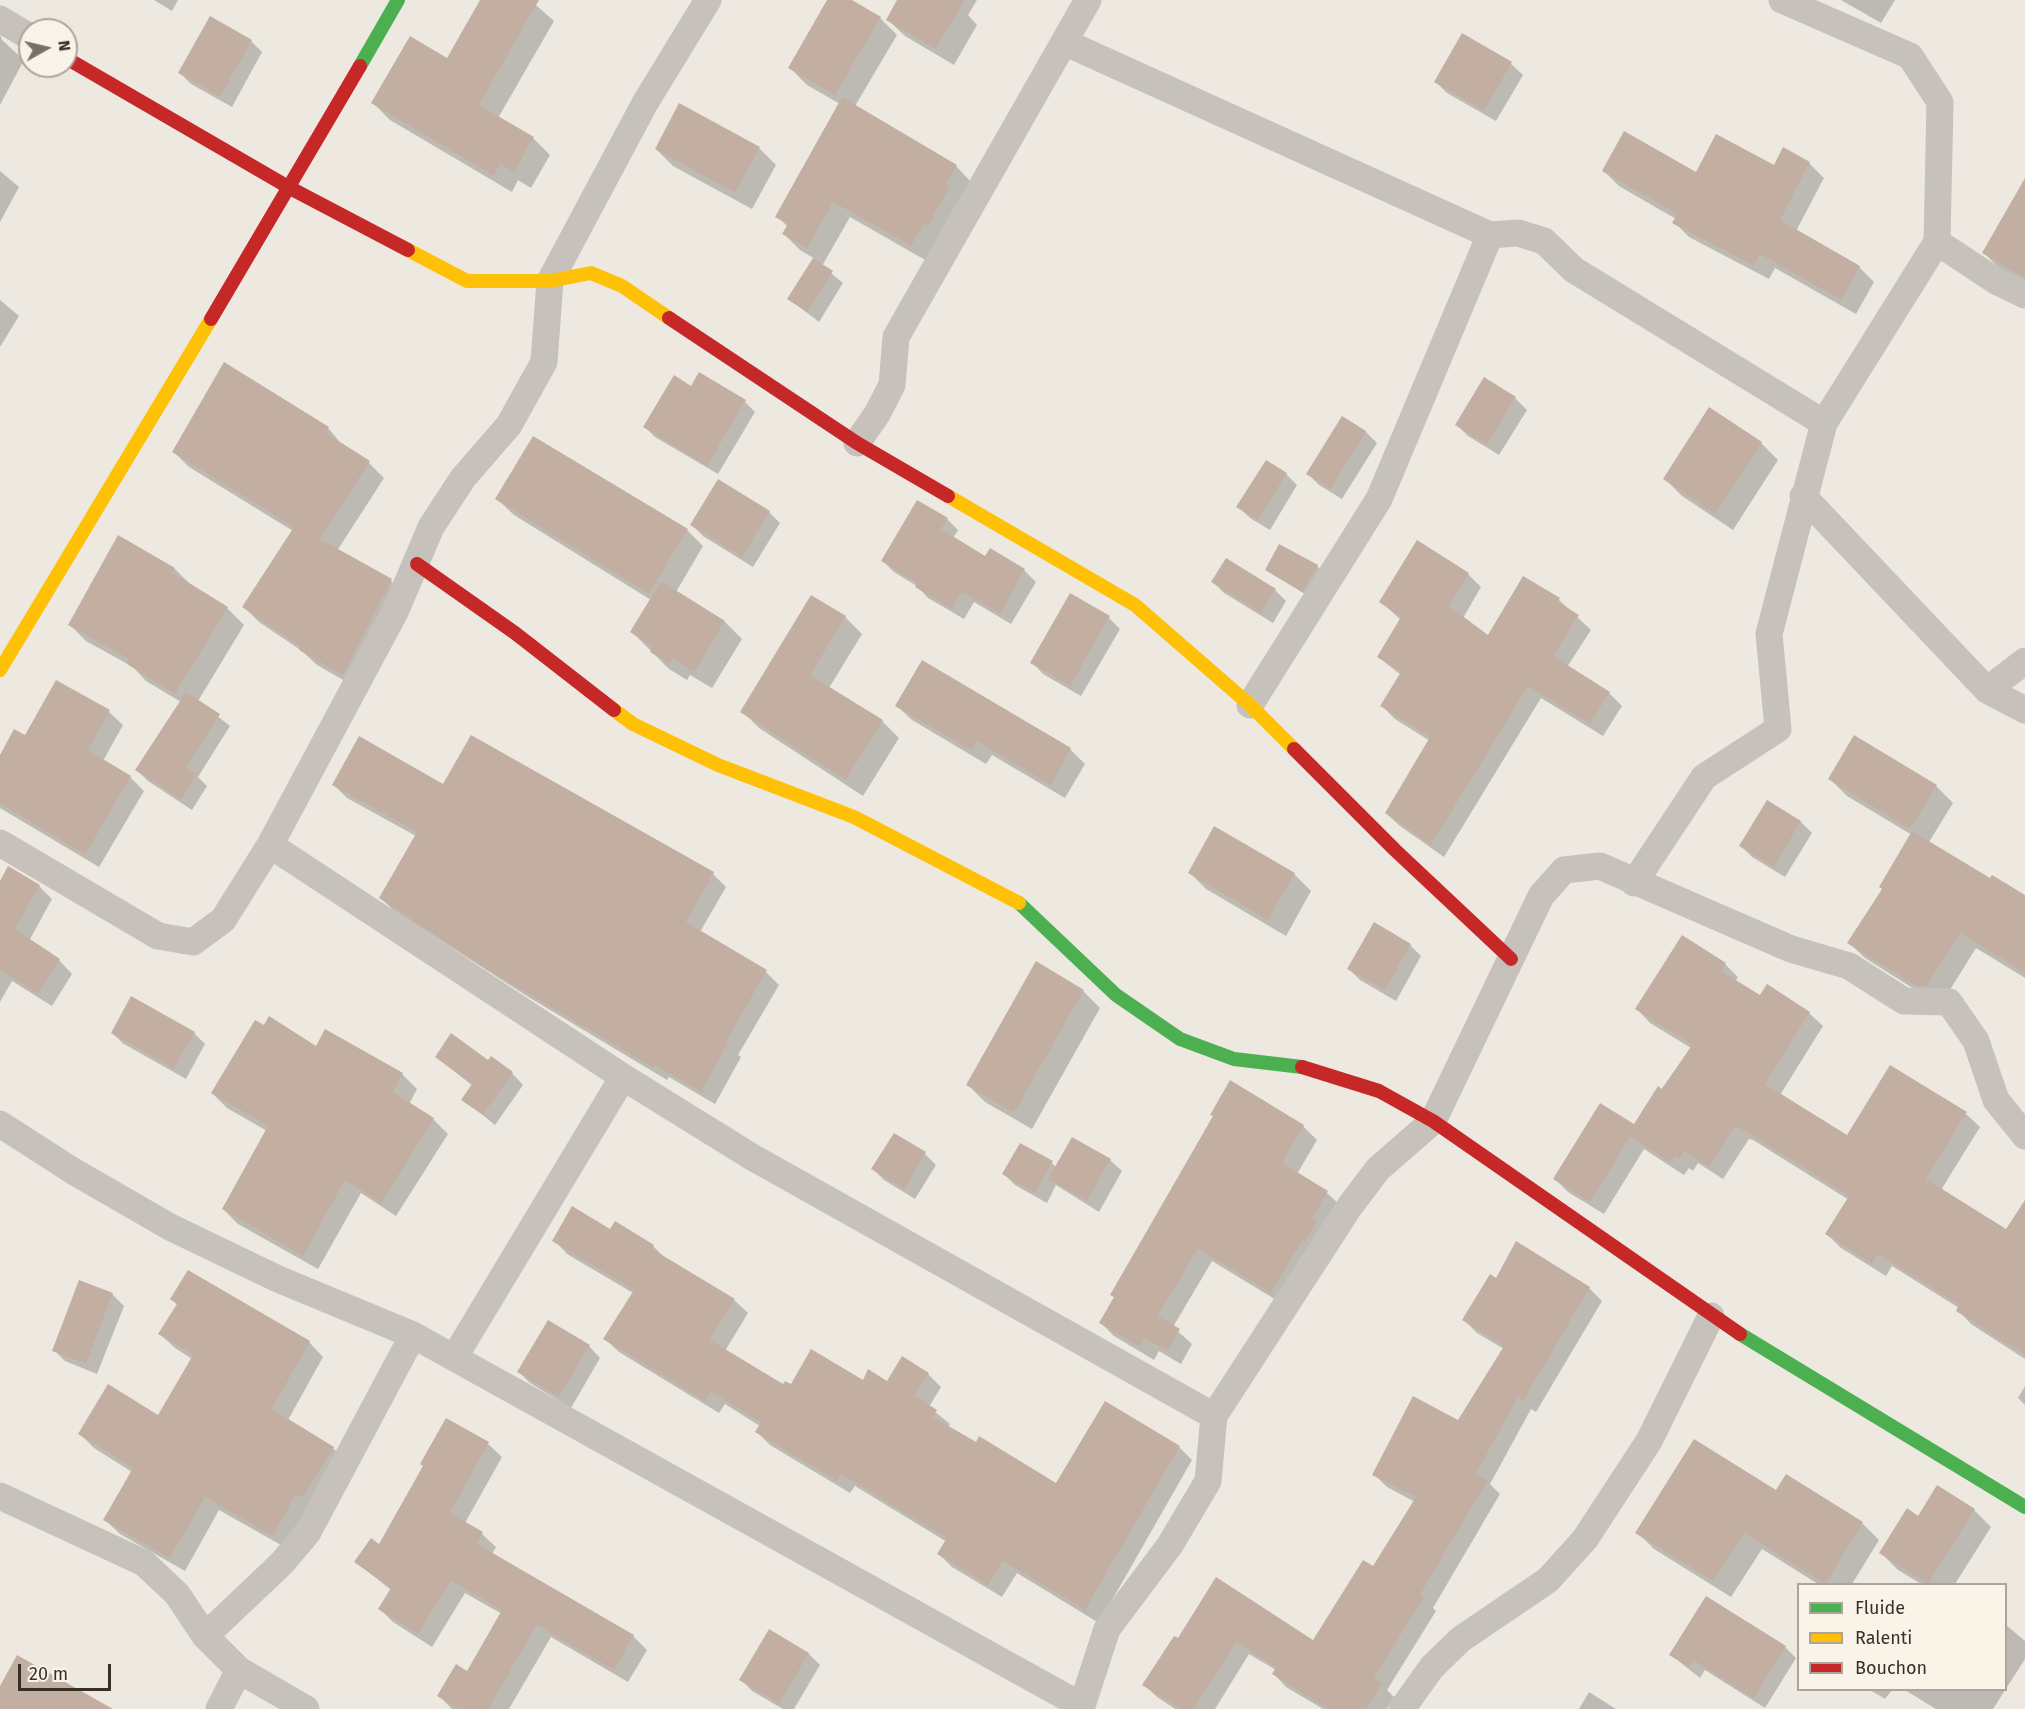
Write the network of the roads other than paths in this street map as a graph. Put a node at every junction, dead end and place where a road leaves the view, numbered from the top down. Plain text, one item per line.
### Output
1 (398, 0) edge
2 (708, 0) edge
3 (1088, 0) edge
4 (1782, 0) edge
5 (0, 19) edge
6 (18, 30) edge
7 (1064, 42) junction
8 (78, 65) edge
9 (290, 188) junction
10 (1490, 235) junction
11 (1937, 242) junction
12 (550, 281) junction
13 (2025, 295) edge
14 (1824, 423) junction
15 (857, 443) junction
16 (1803, 496) junction
17 (417, 564) junction
18 (2025, 661) edge
19 (0, 670) edge
20 (1987, 690) junction
21 (1250, 705) junction
22 (2025, 710) edge
23 (0, 843) edge
24 (270, 845) junction
25 (1634, 883) junction
26 (1511, 959) junction
27 (623, 1077) junction
28 (1433, 1121) junction
29 (0, 1124) edge
30 (2025, 1136) edge
31 (1711, 1316) junction
32 (413, 1335) junction
33 (454, 1358) junction
34 (1214, 1416) junction
35 (0, 1496) edge
36 (2025, 1507) edge
37 (205, 1636) junction
38 (239, 1670) junction
39 (1082, 1707) edge
40 (219, 1709) edge
41 (306, 1709) edge
42 (1402, 1709) edge

1 - 9 street
2 - 12 street
3 - 7 street
4 - 11 street
5 - 6 street
7 - 10 street
7 - 15 street
8 - 9 street
9 - 12 street
9 - 19 street
10 - 14 street
10 - 21 street
11 - 13 street
11 - 14 street
12 - 15 street
12 - 17 street
14 - 16 street
15 - 21 street
16 - 20 street
16 - 25 street
17 - 24 street
17 - 28 street
18 - 20 street
20 - 22 street
21 - 26 street
23 - 24 street
24 - 27 street
25 - 26 street
25 - 30 street
26 - 28 street
27 - 33 street
27 - 34 street
28 - 31 street
28 - 34 street
29 - 32 street
31 - 36 street
31 - 42 street
32 - 33 street
32 - 37 street
33 - 39 street
34 - 39 street
35 - 37 street
37 - 38 street
38 - 40 street
38 - 41 street

